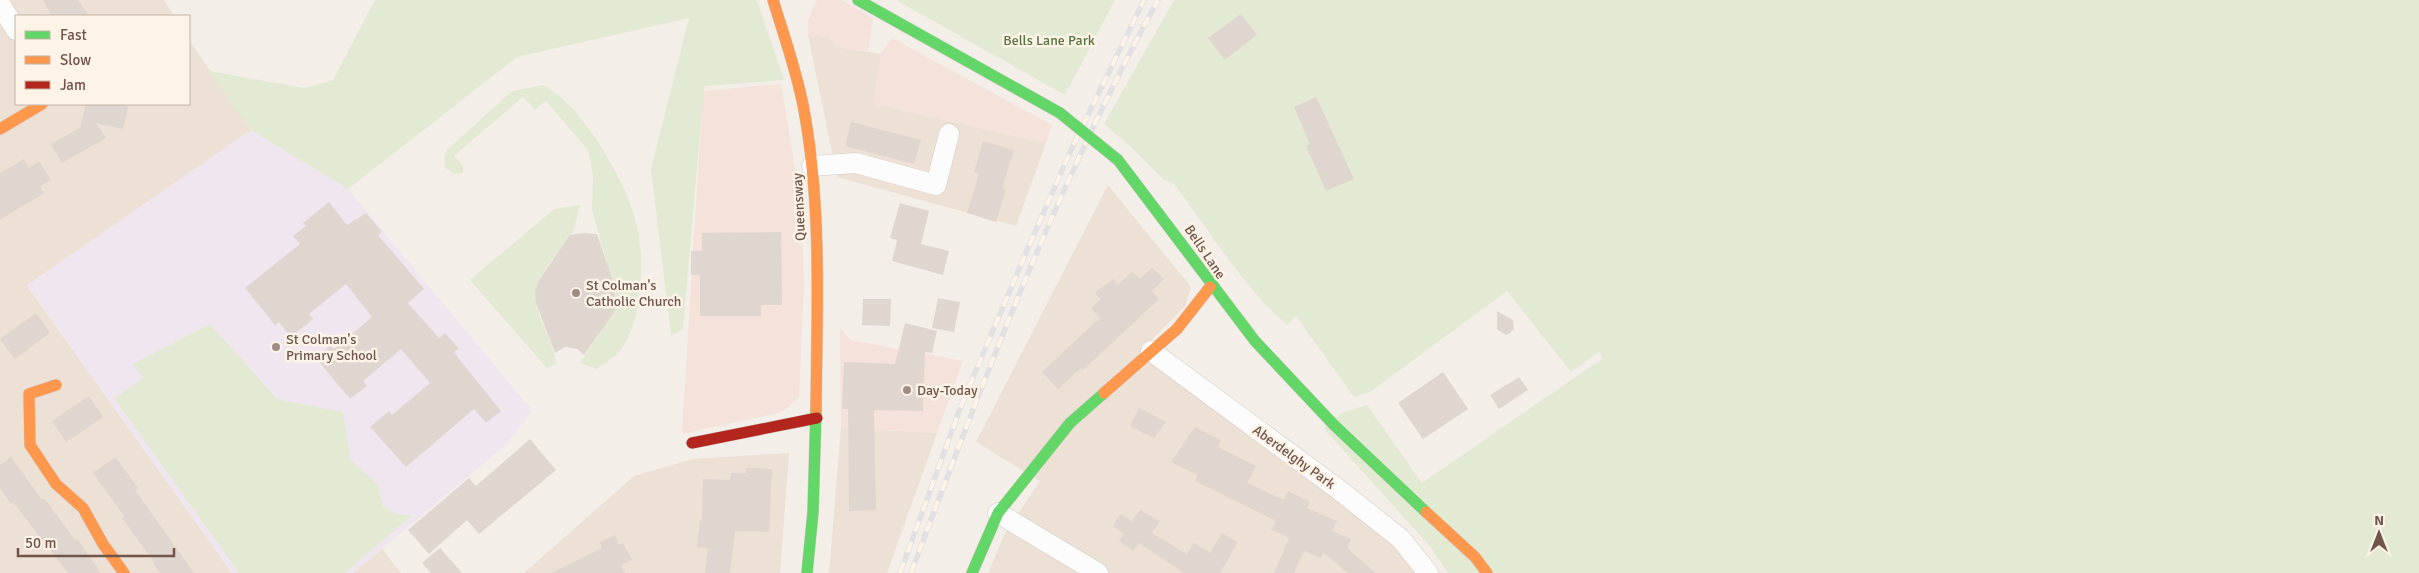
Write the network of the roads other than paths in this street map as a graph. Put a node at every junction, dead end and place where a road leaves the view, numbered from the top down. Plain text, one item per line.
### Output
1 (773, 0) edge
2 (858, 0) edge
3 (0, 4) edge
4 (15, 28) edge
5 (40, 105) edge
6 (0, 129) edge
7 (950, 134) dead end
8 (812, 166) junction
9 (1210, 286) junction
10 (1150, 351) junction
11 (56, 385) dead end
12 (817, 418) junction
13 (692, 443) dead end
14 (998, 513) junction
15 (124, 573) edge
16 (807, 573) edge
17 (972, 573) edge
18 (1098, 573) edge
19 (1428, 573) edge
20 (1487, 573) edge

1 - 8 main road, Queensway
2 - 9 main road, Bells Lane, bridge
3 - 4 street
5 - 6 main road
7 - 8 street
8 - 12 main road, Queensway
9 - 10 main road
9 - 20 main road, Bells Lane
10 - 14 main road
10 - 19 street, Aberdelghy Park
11 - 15 main road
12 - 13 main road
12 - 16 main road, Queensway
14 - 17 main road
14 - 18 street

